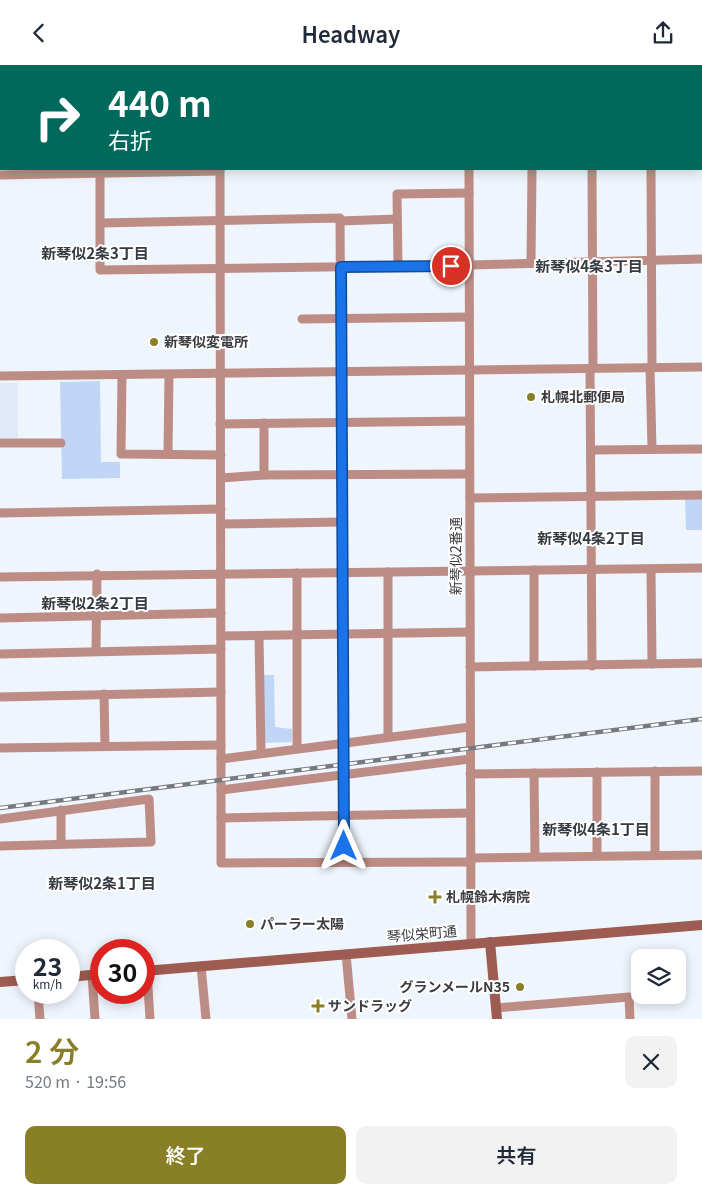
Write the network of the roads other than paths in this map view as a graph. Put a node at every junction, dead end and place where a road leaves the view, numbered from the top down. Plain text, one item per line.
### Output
1 (220, 170) edge
2 (469, 170) edge
3 (532, 170) edge
4 (592, 170) edge
5 (651, 170) edge
6 (41, 171) edge
7 (100, 171) edge
8 (0, 175) edge
9 (469, 193) junction
10 (397, 219) junction
11 (220, 220) junction
12 (340, 221) junction
13 (101, 223) junction
14 (702, 259) edge
15 (650, 261) junction
16 (591, 262) junction
17 (531, 263) junction
18 (469, 265) junction
19 (341, 267) junction
20 (398, 267) junction
21 (220, 269) junction
22 (469, 317) junction
23 (302, 319) dead end
24 (342, 319) junction
25 (651, 367) junction
26 (702, 367) edge
27 (592, 368) junction
28 (469, 370) junction
29 (341, 372) junction
30 (220, 374) junction
31 (122, 375) junction
32 (169, 375) junction
33 (0, 376) edge
34 (469, 421) junction
35 (264, 423) junction
36 (342, 423) junction
37 (220, 424) junction
38 (0, 443) edge
39 (61, 443) dead end
40 (652, 449) junction
41 (702, 449) edge
42 (591, 451) junction
43 (168, 454) junction
44 (221, 455) junction
45 (469, 474) junction
46 (264, 475) junction
47 (342, 475) junction
48 (220, 478) junction
49 (702, 495) edge
50 (591, 496) junction
51 (470, 498) junction
52 (221, 509) junction
53 (0, 513) edge
54 (342, 522) junction
55 (221, 524) junction
56 (702, 568) edge
57 (591, 569) junction
58 (651, 569) junction
59 (534, 570) junction
60 (470, 571) junction
61 (388, 572) junction
62 (297, 573) junction
63 (342, 573) junction
64 (98, 574) junction
65 (221, 574) junction
66 (0, 577) edge
67 (221, 613) junction
68 (96, 615) junction
69 (0, 618) edge
70 (470, 632) junction
71 (343, 633) junction
72 (389, 633) junction
73 (297, 635) junction
74 (221, 636) junction
75 (259, 636) junction
76 (221, 649) junction
77 (96, 651) junction
78 (0, 654) edge
79 (702, 663) edge
80 (652, 664) junction
81 (534, 666) junction
82 (592, 666) junction
83 (470, 667) junction
84 (221, 692) junction
85 (104, 694) junction
86 (0, 697) edge
87 (470, 727) junction
88 (388, 736) junction
89 (343, 741) junction
90 (221, 745) junction
91 (105, 746) junction
92 (297, 747) junction
93 (0, 748) edge
94 (261, 752) junction
95 (221, 759) junction
96 (470, 759) junction
97 (655, 771) junction
98 (702, 771) edge
99 (597, 772) junction
100 (534, 773) junction
101 (470, 774) junction
102 (343, 775) junction
103 (221, 790) junction
104 (61, 809) junction
105 (470, 813) junction
106 (343, 814) junction
107 (221, 818) junction
108 (0, 819) edge
109 (61, 844) junction
110 (0, 846) edge
111 (597, 855) junction
112 (655, 855) junction
113 (702, 855) edge
114 (534, 856) junction
115 (470, 860) junction
116 (344, 862) junction
117 (702, 925) edge
118 (490, 942) junction
119 (471, 944) junction
120 (346, 954) junction
121 (202, 966) junction
122 (155, 970) edge
123 (15, 981) edge
124 (0, 982) edge
125 (39, 1004) edge
126 (95, 1004) edge
127 (148, 1004) edge
128 (496, 1014) edge
129 (40, 1019) edge
130 (95, 1019) edge
131 (150, 1019) edge
132 (206, 1019) edge
133 (352, 1019) edge
134 (630, 1019) edge

1 - 7 street
1 - 11 street
2 - 9 street, 新琴似2番通
3 - 17 street
4 - 16 street
5 - 15 street
6 - 7 street
6 - 8 street
7 - 13 street
9 - 10 street
9 - 18 street, 新琴似2番通
10 - 12 street
10 - 20 street
11 - 12 street
11 - 13 street
11 - 21 street
12 - 19 street
13 - 21 street
14 - 15 street
15 - 16 street
15 - 25 street
16 - 17 street
16 - 27 street
17 - 18 street
18 - 20 street
18 - 22 street, 新琴似2番通
19 - 20 street
19 - 21 street
19 - 24 street
21 - 30 street
22 - 24 street
22 - 28 street, 新琴似2番通
23 - 24 street
24 - 29 street
25 - 26 street
25 - 27 street
25 - 40 street
27 - 28 street
27 - 42 street
28 - 29 street
28 - 34 street, 新琴似2番通
29 - 30 street
29 - 36 street
30 - 32 street
30 - 37 street
31 - 32 street
31 - 33 street
31 - 43 street
32 - 43 street
34 - 36 street
34 - 45 street, 新琴似2番通
35 - 36 street
35 - 37 street
35 - 46 street
36 - 47 street
37 - 44 street
38 - 39 street
40 - 41 street
40 - 42 street
42 - 50 street
43 - 44 street
44 - 48 street
45 - 47 street
45 - 51 street, 新琴似2番通
46 - 47 street
46 - 48 street
47 - 54 street
48 - 52 street
49 - 50 street
50 - 51 street
50 - 57 street
51 - 60 street, 新琴似2番通
52 - 53 street
52 - 55 street
54 - 55 street
54 - 63 street
55 - 65 street
56 - 58 street
57 - 58 street
57 - 59 street
57 - 82 street
58 - 80 street
59 - 60 street
59 - 81 street
60 - 61 street
60 - 70 street, 新琴似2番通
61 - 63 street
61 - 72 street
62 - 63 street
62 - 65 street
62 - 73 street
63 - 71 street
64 - 65 street
64 - 66 street
64 - 68 street
65 - 67 street
67 - 68 street
67 - 74 street
68 - 69 street
68 - 77 street
70 - 72 street
70 - 83 street, 新琴似2番通
71 - 72 street
71 - 73 street
71 - 89 street
72 - 88 street
73 - 75 street
73 - 92 street
74 - 75 street
74 - 76 street
75 - 94 street
76 - 77 street
76 - 84 street
77 - 78 street
79 - 80 street
80 - 82 street
81 - 82 street
81 - 83 street
83 - 87 street, 新琴似2番通
84 - 85 street
84 - 90 street
85 - 86 street
85 - 91 street
87 - 88 street
87 - 96 street, 新琴似2番通
88 - 89 street
89 - 92 street
89 - 102 street
90 - 91 street
90 - 95 street
91 - 93 street
92 - 94 street
94 - 95 street
95 - 103 street
96 - 101 street, 新琴似2番通
96 - 102 street
97 - 98 street
97 - 99 street
97 - 112 street
99 - 100 street
99 - 111 street
100 - 101 street
100 - 114 street
101 - 105 street, 新琴似2番通
102 - 103 street
102 - 106 street
103 - 107 street
104 - 108 street
104 - 109 street
104 - 109 street
105 - 106 street
105 - 115 street, 新琴似2番通
106 - 107 street
106 - 116 street
107 - 116 street
109 - 110 street
111 - 112 street
111 - 114 street
112 - 113 street
114 - 115 street
115 - 116 street
115 - 119 street, 新琴似2番通
117 - 118 main road, 琴似栄町通
118 - 119 main road, 琴似栄町通
118 - 128 main road
119 - 120 main road, 琴似栄町通
120 - 121 main road, 琴似栄町通
120 - 133 street
121 - 122 main road, 琴似栄町通
121 - 132 street
123 - 124 main road
125 - 129 street
126 - 130 street
127 - 131 street
128 - 134 street

